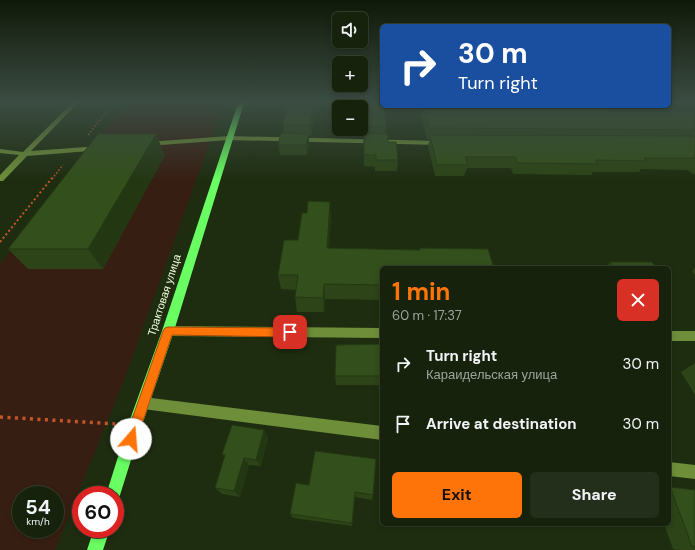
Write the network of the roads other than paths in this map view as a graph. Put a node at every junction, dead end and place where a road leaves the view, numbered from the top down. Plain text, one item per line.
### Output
1 (50, 129) edge
2 (232, 129) edge
3 (229, 138) junction
4 (448, 143) edge
5 (137, 145) edge
6 (106, 147) edge
7 (0, 151) edge
8 (25, 154) junction
9 (0, 179) edge
10 (168, 331) junction
11 (380, 333) edge
12 (671, 336) edge
13 (695, 336) edge
14 (143, 403) junction
15 (380, 433) edge
16 (671, 469) edge
17 (695, 472) edge
18 (116, 486) edge
19 (99, 538) edge
20 (95, 550) edge

1 - 8 street
2 - 3 main road, Трактовая улица
3 - 4 street
3 - 5 street
3 - 10 main road, Трактовая улица
6 - 8 street
7 - 8 street
8 - 9 street
10 - 11 street
10 - 14 main road, Трактовая улица
12 - 13 street
14 - 15 street
14 - 18 main road, Трактовая улица
16 - 17 street
19 - 20 main road

